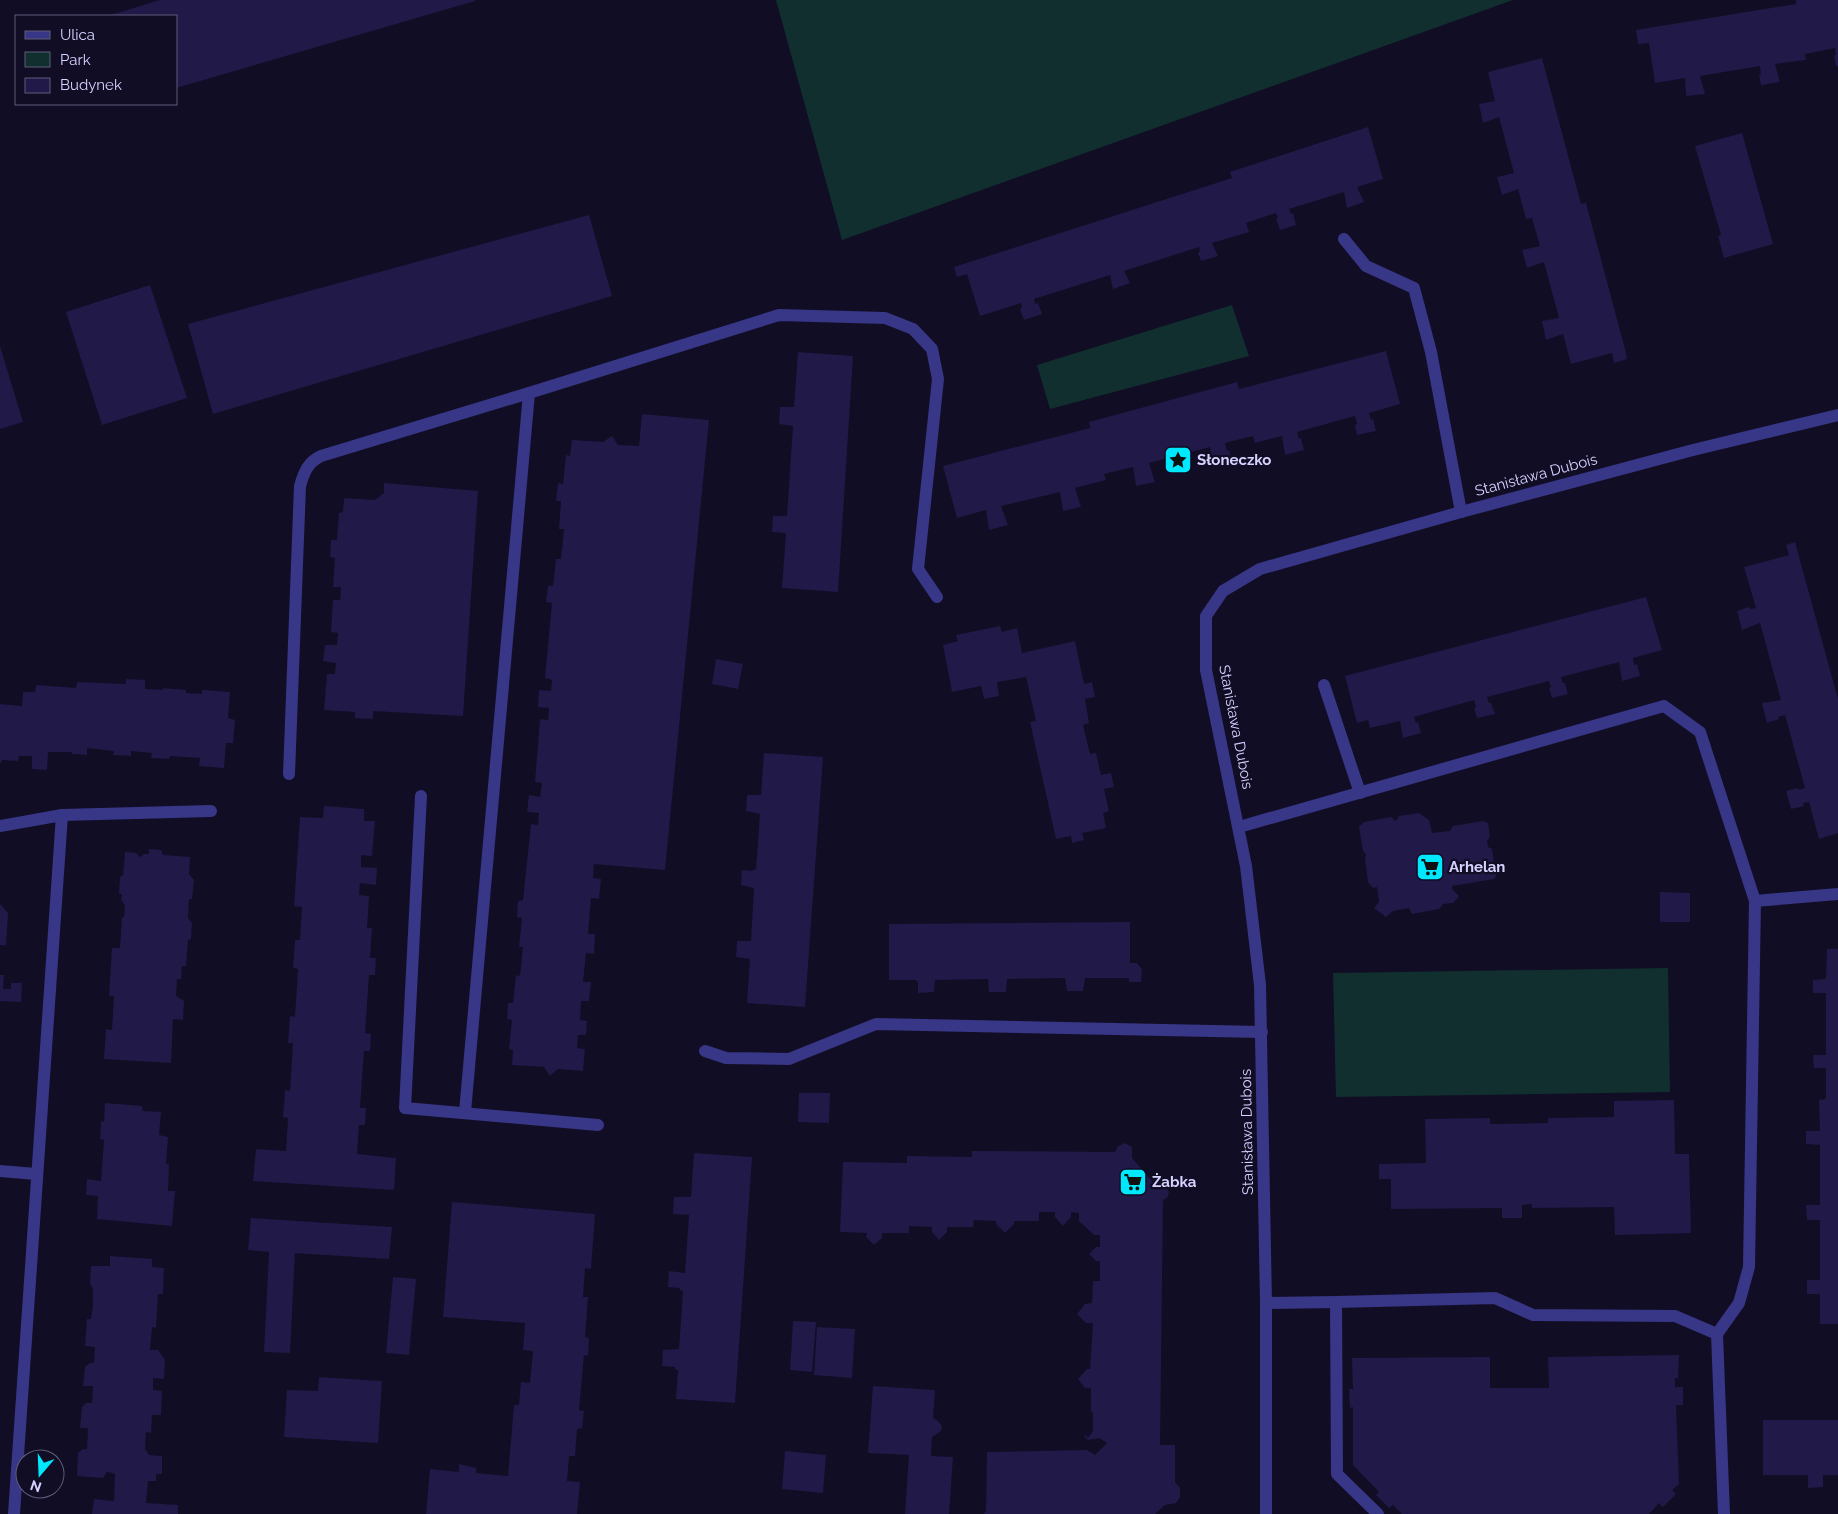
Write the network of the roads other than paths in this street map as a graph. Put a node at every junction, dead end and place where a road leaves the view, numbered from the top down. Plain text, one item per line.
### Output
1 (1344, 239) dead end
2 (529, 393) junction
3 (1838, 415) edge
4 (1461, 512) junction
5 (937, 597) dead end
6 (1324, 685) dead end
7 (289, 774) dead end
8 (1360, 793) junction
9 (422, 796) dead end
10 (211, 811) dead end
11 (62, 815) junction
12 (0, 826) edge
13 (1240, 827) junction
14 (1838, 894) edge
15 (1755, 901) junction
16 (1262, 1032) junction
17 (705, 1051) dead end
18 (465, 1112) junction
19 (598, 1125) dead end
20 (0, 1172) edge
21 (36, 1174) junction
22 (1336, 1302) junction
23 (1266, 1303) junction
24 (1717, 1334) junction
25 (14, 1514) edge
26 (1266, 1514) edge
27 (1378, 1514) edge
28 (1724, 1514) edge

1 - 4 street
2 - 5 street
2 - 7 street
2 - 18 street
3 - 4 street, Stanisława Dubois
4 - 13 street, Stanisława Dubois
6 - 8 street
8 - 13 street
8 - 15 street
9 - 18 street
10 - 11 street
11 - 12 street
11 - 21 street
13 - 16 street, Stanisława Dubois
14 - 15 street
15 - 24 street
16 - 17 street
16 - 23 street, Stanisława Dubois
18 - 19 street
20 - 21 street
21 - 25 street
22 - 23 street
22 - 24 street
22 - 27 street
23 - 26 street, Stanisława Dubois
24 - 28 street

